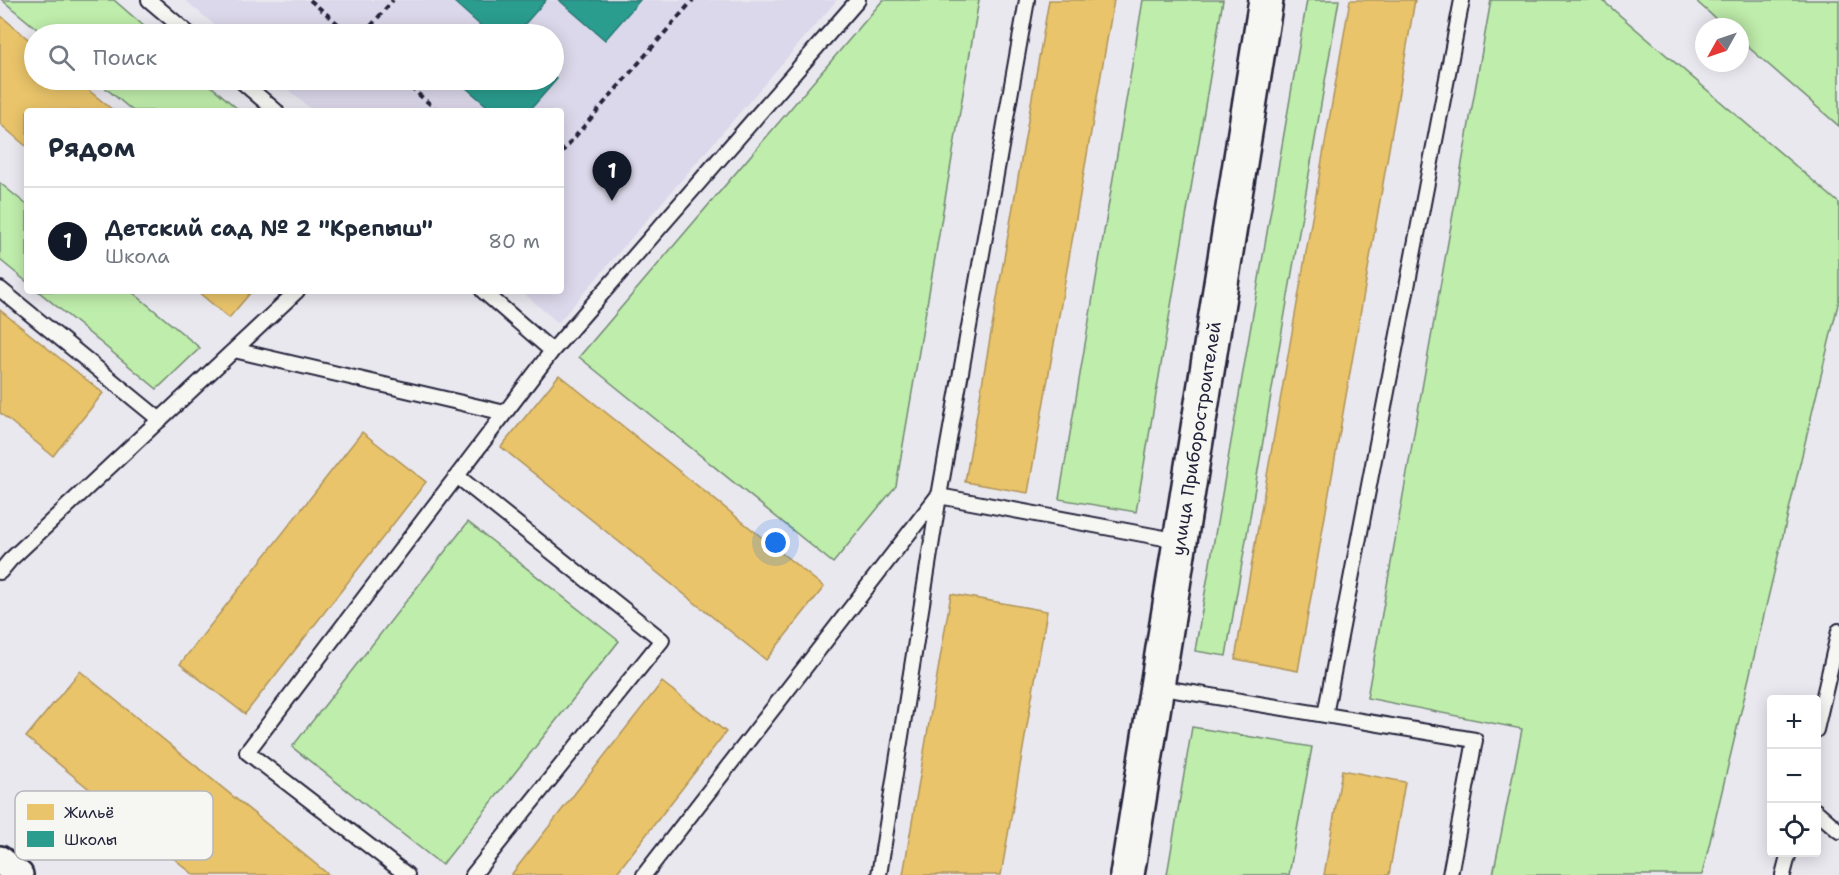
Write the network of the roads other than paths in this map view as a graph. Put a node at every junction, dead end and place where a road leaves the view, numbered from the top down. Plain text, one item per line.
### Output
1 (149, 0) edge
2 (858, 0) edge
3 (1027, 0) edge
4 (1266, 0) edge
5 (1462, 0) edge
6 (177, 24) edge
7 (252, 90) edge
8 (273, 108) edge
9 (0, 289) edge
10 (294, 294) edge
11 (486, 294) edge
12 (234, 350) junction
13 (552, 351) junction
14 (506, 413) junction
15 (160, 420) junction
16 (457, 476) junction
17 (939, 496) junction
18 (1180, 541) junction
19 (5, 556) edge
20 (0, 572) edge
21 (1839, 631) edge
22 (1156, 687) junction
23 (1821, 708) edge
24 (1325, 715) junction
25 (1821, 815) edge
26 (1839, 831) edge
27 (1788, 857) edge
28 (0, 860) edge
29 (19, 875) edge
30 (407, 875) edge
31 (473, 875) edge
32 (644, 875) edge
33 (879, 875) edge
34 (1127, 875) edge
35 (1450, 875) edge
36 (1784, 875) edge

1 - 6 lane
2 - 13 lane
3 - 17 lane
4 - 18 street, улица Приборостроителей
5 - 24 lane
7 - 8 lane
9 - 15 lane
10 - 12 lane
11 - 13 lane
12 - 14 lane
12 - 15 lane
13 - 14 lane
14 - 16 lane
15 - 19 lane
16 - 30 lane
16 - 31 lane
17 - 18 lane
17 - 32 lane
17 - 33 lane
18 - 22 street, улица Приборостроителей
19 - 20 lane
21 - 23 lane
22 - 24 lane
22 - 34 street, улица Приборостроителей
24 - 35 lane
25 - 26 lane
27 - 36 lane
28 - 29 street

